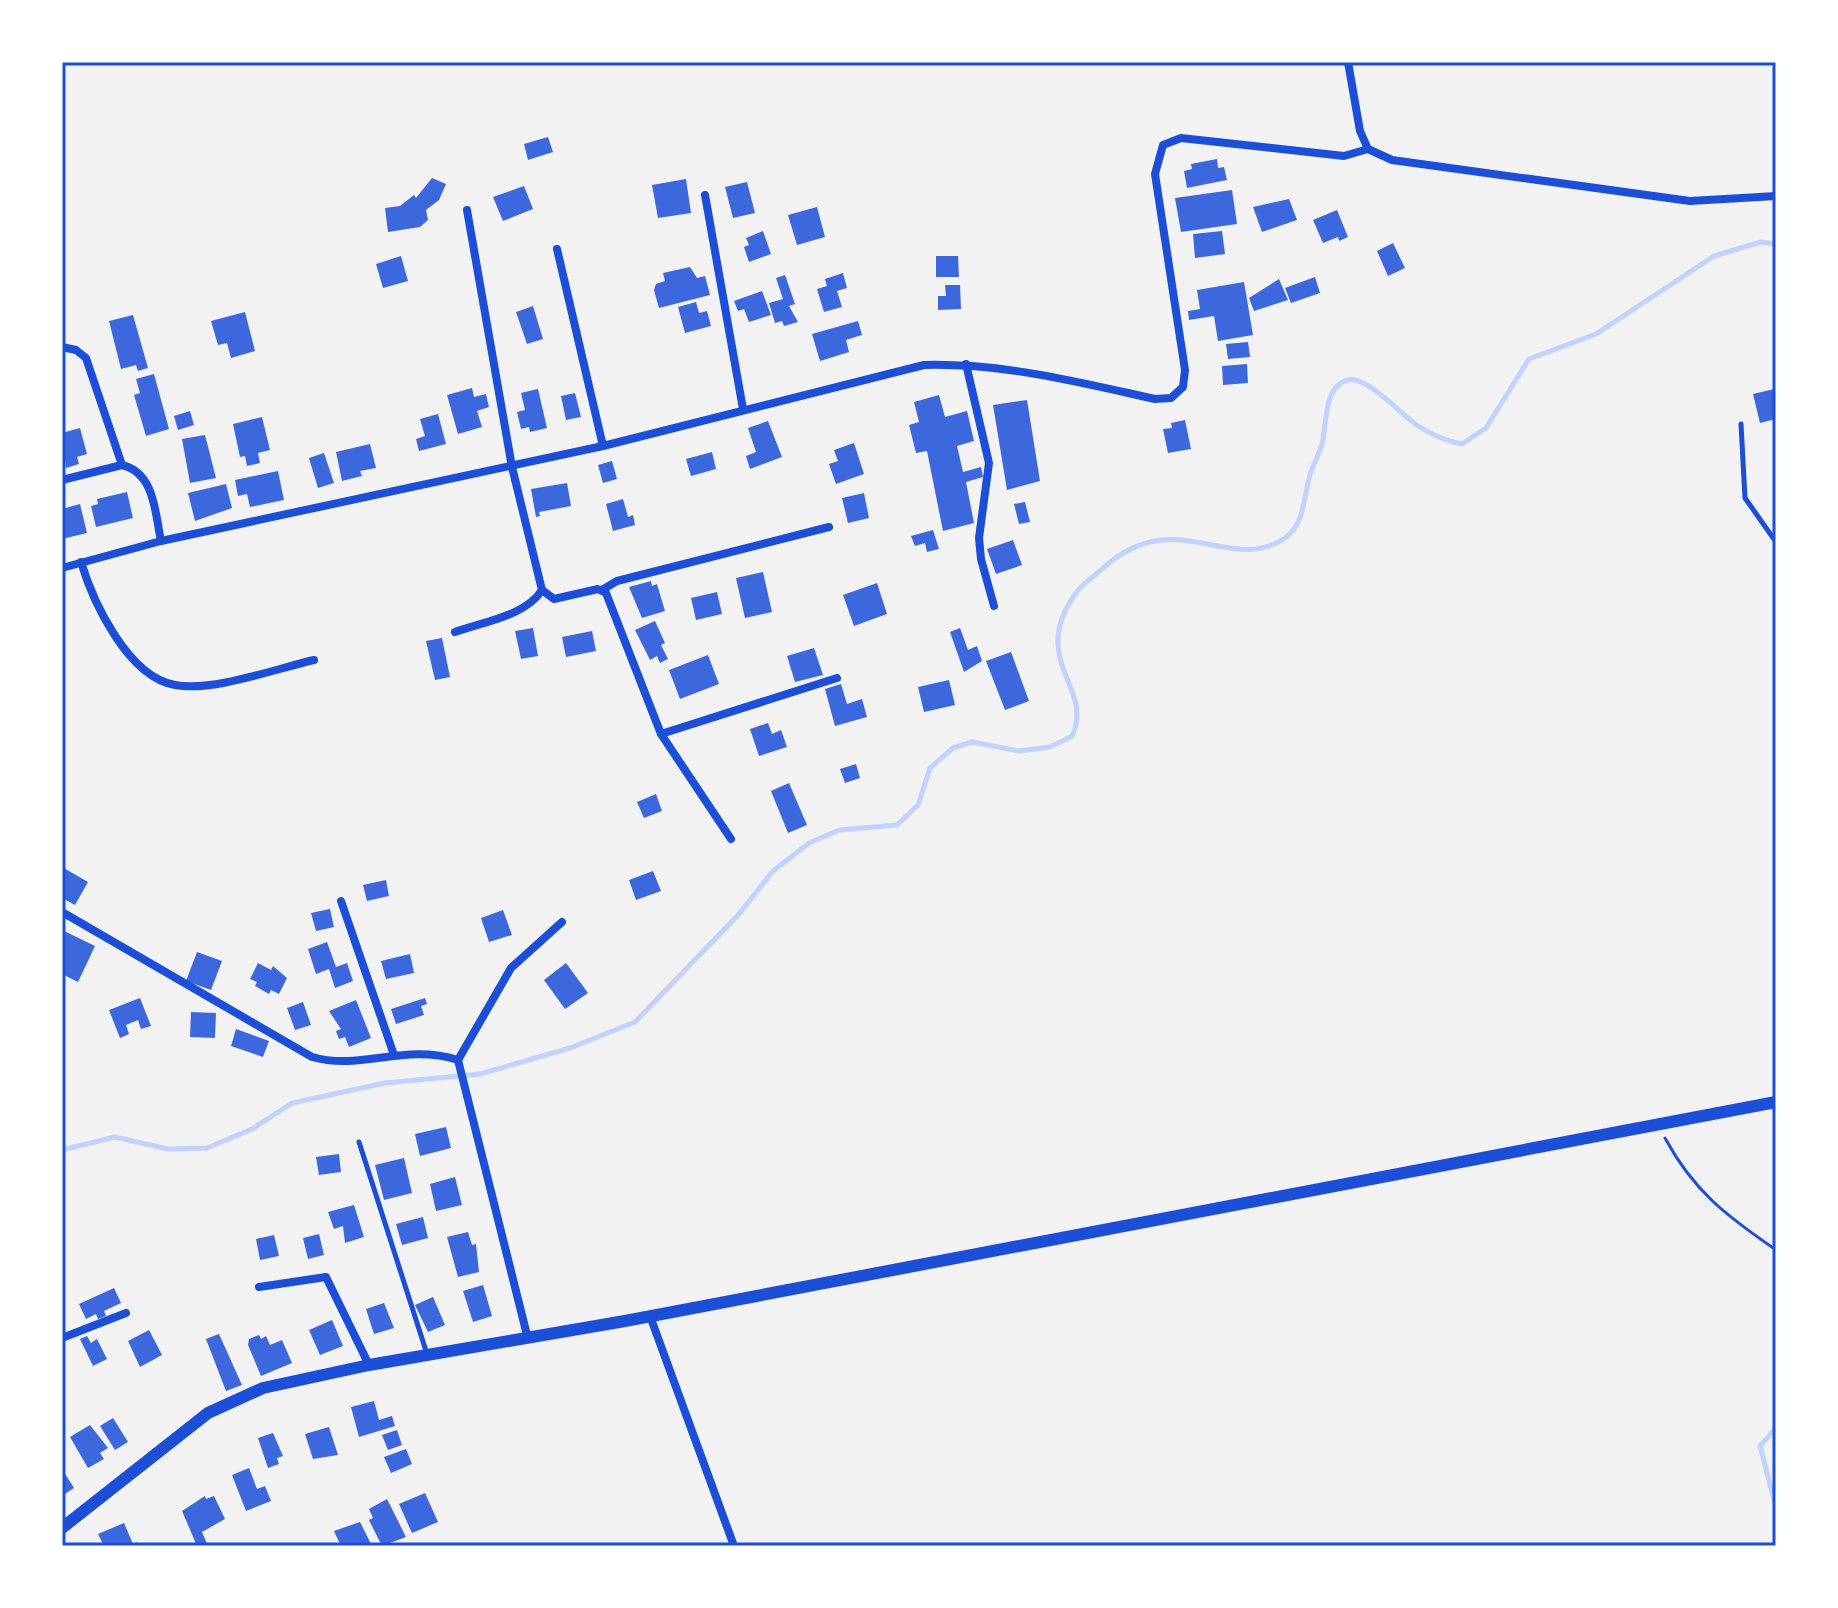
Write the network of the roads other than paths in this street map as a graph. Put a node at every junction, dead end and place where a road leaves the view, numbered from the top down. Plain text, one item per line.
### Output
1 (1348, 62) edge
2 (1368, 149) junction
3 (705, 195) dead end
4 (1776, 196) edge
5 (467, 210) dead end
6 (557, 249) dead end
7 (62, 347) edge
8 (966, 364) junction
9 (743, 409) junction
10 (1741, 424) dead end
11 (603, 446) junction
12 (122, 465) junction
13 (512, 467) junction
14 (62, 480) edge
15 (829, 527) dead end
16 (161, 541) junction
17 (1776, 542) edge
18 (81, 562) junction
19 (62, 568) edge
20 (542, 590) junction
21 (602, 590) junction
22 (994, 606) dead end
23 (455, 632) dead end
24 (314, 660) dead end
25 (837, 678) dead end
26 (661, 734) junction
27 (731, 839) dead end
28 (341, 901) dead end
29 (62, 912) edge
30 (562, 922) dead end
31 (394, 1055) junction
32 (460, 1064) junction
33 (1776, 1102) edge
34 (359, 1142) dead end
35 (259, 1287) dead end
36 (126, 1313) dead end
37 (650, 1316) junction
38 (62, 1338) edge
39 (528, 1339) junction
40 (427, 1354) junction
41 (369, 1365) junction
42 (62, 1528) edge
43 (734, 1546) edge

1 - 2 street
2 - 4 street
2 - 8 street
3 - 9 street
5 - 13 street
6 - 11 street
7 - 12 street
8 - 9 street
8 - 22 street
9 - 11 street
10 - 17 lane
11 - 13 street
12 - 14 street
12 - 16 street
13 - 16 street
13 - 20 street
15 - 21 street
16 - 18 street
18 - 19 street
18 - 24 street
20 - 21 street
20 - 23 street
21 - 26 street
25 - 26 street
26 - 27 street
28 - 31 street
29 - 31 street
30 - 32 street
31 - 32 street
32 - 39 street
33 - 37 street
34 - 40 lane
35 - 41 street
36 - 38 street
37 - 39 street
37 - 43 street
39 - 40 street
40 - 41 street
41 - 42 street

